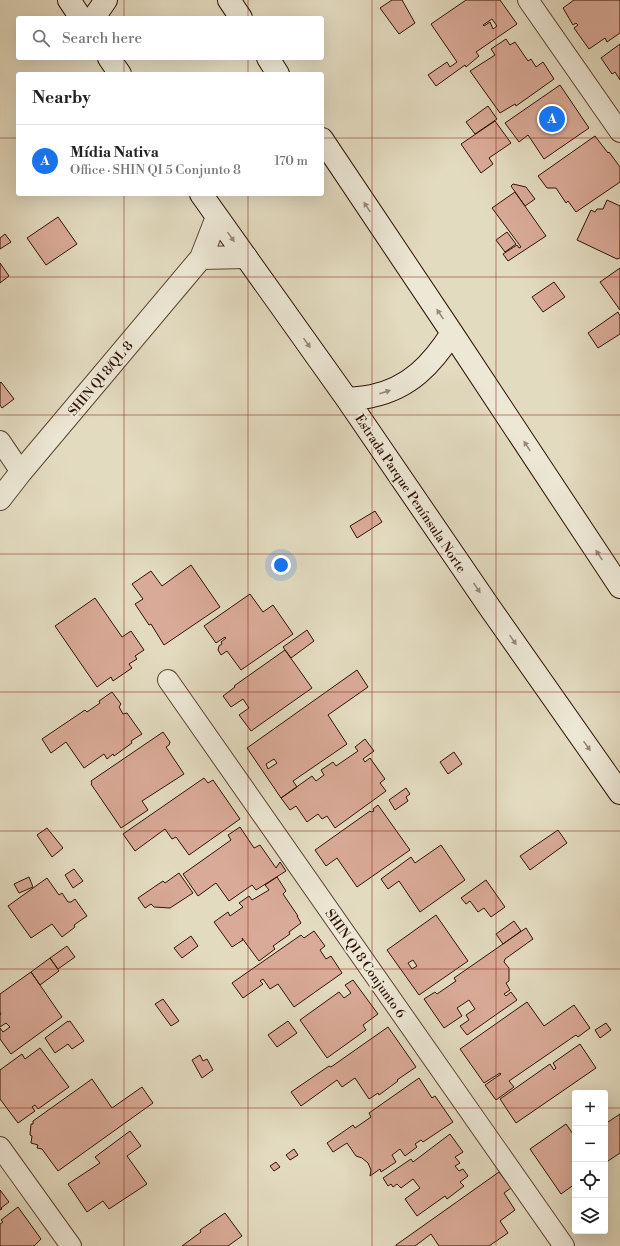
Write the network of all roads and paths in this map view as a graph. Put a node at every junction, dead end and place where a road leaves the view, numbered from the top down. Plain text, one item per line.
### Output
1 (69, 0) edge
2 (106, 0) edge
3 (228, 0) edge
4 (528, 0) edge
5 (80, 16) edge
6 (96, 16) edge
7 (240, 16) edge
8 (110, 60) edge
9 (269, 60) edge
10 (119, 72) edge
11 (277, 72) edge
12 (620, 132) edge
13 (324, 142) edge
14 (202, 196) edge
15 (217, 217) junction
16 (246, 257) junction
17 (201, 258) junction
18 (452, 333) junction
19 (347, 399) junction
20 (0, 441) edge
21 (21, 472) junction
22 (0, 499) edge
23 (620, 587) edge
24 (168, 680) dead end
25 (620, 793) edge
26 (0, 1148) edge
27 (72, 1246) edge
28 (564, 1246) edge

1 - 5 main road
2 - 6 main road
3 - 7 main road
4 - 12 street
8 - 10 main road
9 - 11 main road
18 -> 13 main road
14 - 15 main road, Estrada Parque Península Norte
15 -> 16 main road, Estrada Parque Península Norte
15 - 17 main road, SHIN QI 8/QL 8
16 - 17 main road
16 -> 19 main road, Estrada Parque Península Norte
17 - 21 main road, SHIN QI 8/QL 8
19 -> 18 main road
23 -> 18 main road
19 -> 25 main road, Estrada Parque Península Norte
20 - 21 street
21 - 22 main road, SHIN QI 8/QL 8
24 - 28 street, SHIN QI 8 Conjunto 6
26 - 27 street

